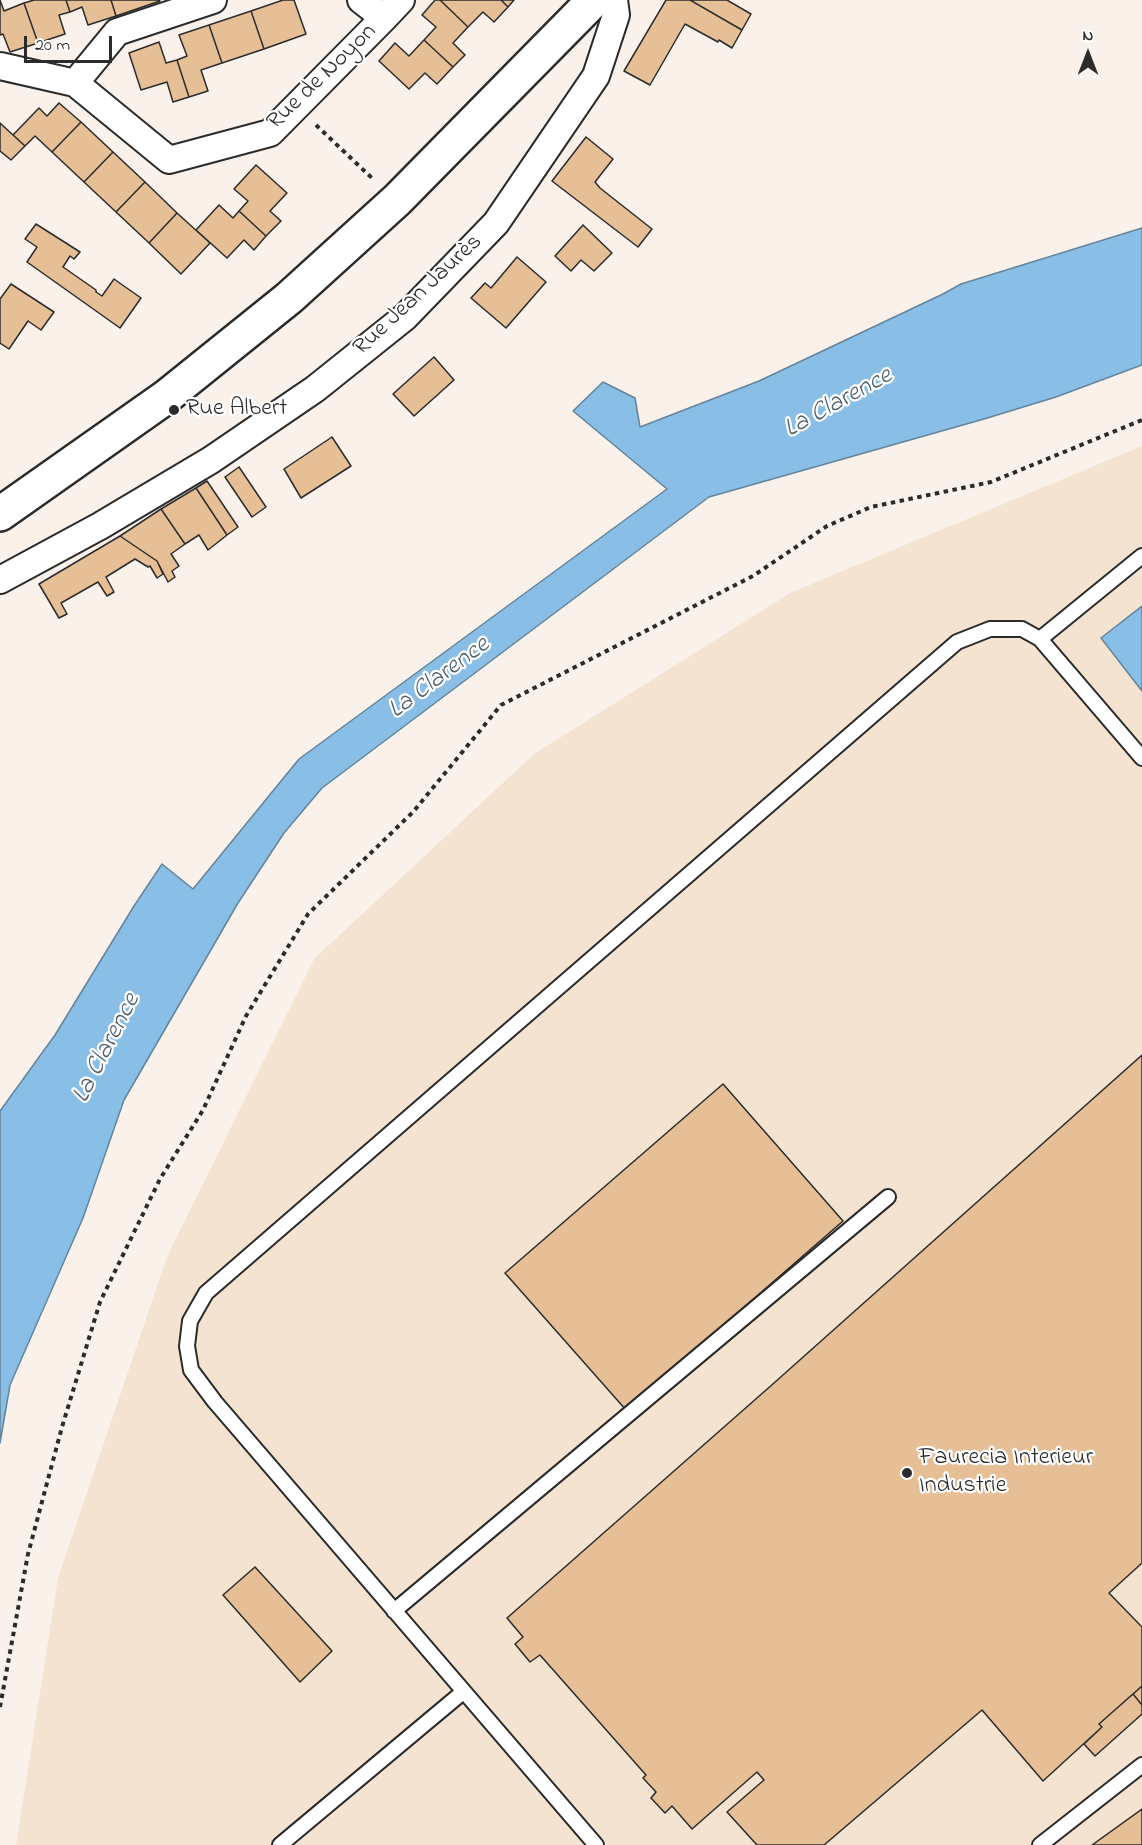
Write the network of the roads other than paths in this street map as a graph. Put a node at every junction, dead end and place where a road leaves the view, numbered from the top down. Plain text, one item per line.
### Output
1 (213, 0) edge
2 (361, 0) edge
3 (594, 0) edge
4 (614, 0) edge
5 (393, 9) edge
6 (0, 66) edge
7 (75, 83) junction
8 (0, 514) edge
9 (1142, 556) edge
10 (0, 580) edge
11 (1040, 639) junction
12 (1142, 758) edge
13 (888, 1197) dead end
14 (394, 1611) junction
15 (463, 1692) junction
16 (1142, 1765) edge
17 (280, 1845) edge
18 (596, 1845) edge
19 (1040, 1845) edge

1 - 7 street
2 - 5 street
3 - 8 main road
4 - 10 street, Rue Jean Jaurès
5 - 7 street, Rue de Noyon
6 - 7 street
9 - 11 lane
11 - 12 lane
11 - 14 lane
13 - 14 lane
14 - 15 lane
15 - 17 lane
15 - 18 lane
16 - 19 lane

